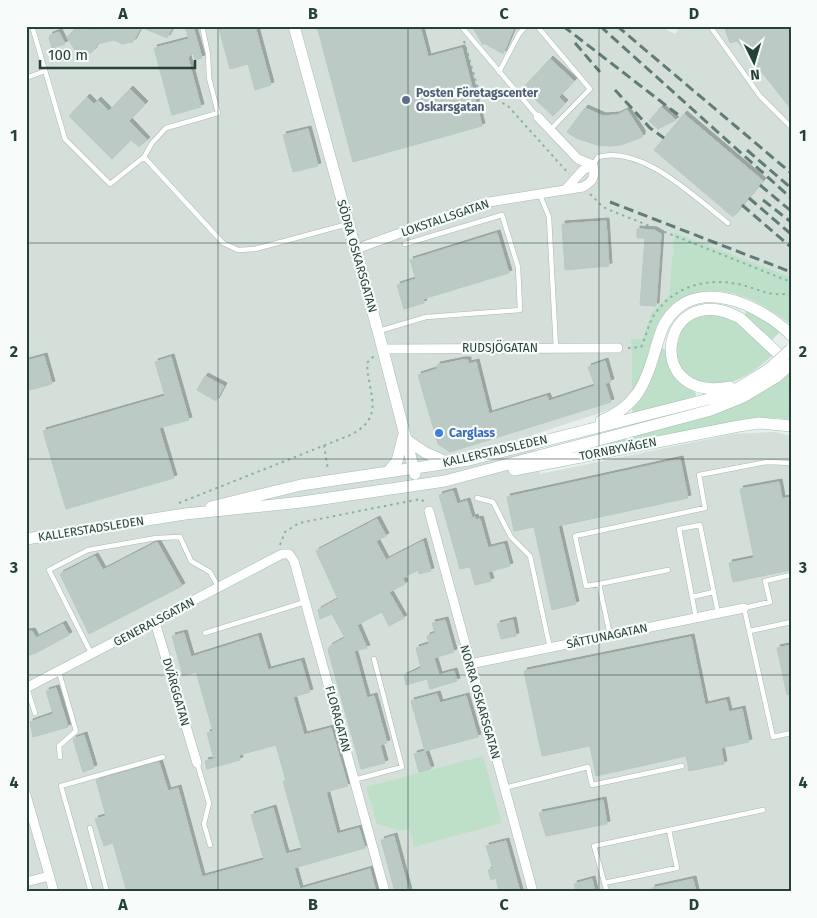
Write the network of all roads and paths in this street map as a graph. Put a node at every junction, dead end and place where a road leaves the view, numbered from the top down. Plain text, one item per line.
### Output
1 (32, 26) edge
2 (202, 26) edge
3 (294, 26) edge
4 (461, 26) edge
5 (526, 26) edge
6 (537, 26) edge
7 (710, 26) edge
8 (465, 34) junction
9 (45, 71) junction
10 (499, 72) junction
11 (26, 78) edge
12 (538, 117) joint
13 (791, 127) edge
14 (550, 130) junction
15 (144, 157) junction
16 (593, 165) junction
17 (574, 178) junction
18 (583, 187) junction
19 (565, 190) junction
20 (540, 195) junction
21 (728, 223) dead end
22 (348, 224) junction
23 (404, 244) dead end
24 (356, 249) junction
25 (791, 282) edge
26 (378, 331) junction
27 (791, 335) edge
28 (556, 348) junction
29 (618, 348) dead end
30 (791, 349) edge
31 (383, 351) junction
32 (791, 365) edge
33 (772, 373) junction
34 (753, 380) junction
35 (791, 426) edge
36 (576, 431) junction
37 (406, 435) junction
38 (324, 445) junction
39 (450, 463) junction
40 (791, 463) edge
41 (413, 468) junction
42 (388, 472) junction
43 (328, 474) dead end
44 (445, 481) junction
45 (418, 486) junction
46 (476, 498) dead end
47 (173, 504) dead end
48 (334, 510) dead end
49 (429, 511) joint
50 (185, 514) junction
51 (335, 517) junction
52 (26, 538) edge
53 (282, 554) junction
54 (668, 570) dead end
55 (791, 575) edge
56 (599, 584) junction
57 (219, 588) junction
58 (714, 592) junction
59 (692, 596) junction
60 (305, 602) junction
61 (744, 608) junction
62 (718, 613) junction
63 (696, 618) junction
64 (155, 622) junction
65 (791, 622) edge
66 (750, 631) junction
67 (205, 633) dead end
68 (610, 635) junction
69 (550, 648) junction
70 (92, 654) junction
71 (374, 659) dead end
72 (470, 664) junction
73 (59, 672) junction
74 (27, 688) edge
75 (34, 713) dead end
76 (791, 733) edge
77 (60, 757) dead end
78 (163, 757) dead end
79 (197, 763) joint
80 (682, 766) dead end
81 (354, 780) junction
82 (504, 788) junction
83 (26, 796) edge
84 (763, 810) dead end
85 (90, 828) dead end
86 (669, 830) junction
87 (210, 845) dead end
88 (50, 876) junction
89 (26, 882) edge
90 (604, 883) junction
91 (54, 892) edge
92 (91, 892) edge
93 (107, 892) edge
94 (385, 892) edge
95 (533, 892) edge
96 (607, 892) edge

1 - 9 lane
2 - 15 lane
3 - 22 main road, SÖDRA OSKARSGATAN
4 - 8 lane
5 - 10 lane
6 - 14 lane
7 - 13 lane
8 - 10 lane
8 - 17 path
9 - 11 lane
9 - 15 lane
10 - 12 lane
12 - 14 street
14 - 16 street
15 - 22 lane
16 - 17 street
16 - 18 street
16 - 21 lane
17 - 19 street
18 - 19 street, LOKSTALLSGATAN
18 - 25 path
19 - 20 street, LOKSTALLSGATAN
20 - 24 street, LOKSTALLSGATAN
20 - 28 lane
22 - 24 main road, SÖDRA OSKARSGATAN
23 - 26 lane
24 - 26 main road, SÖDRA OSKARSGATAN
26 - 31 main road, SÖDRA OSKARSGATAN
27 - 36 main road, TORNBYVÄGEN
28 - 29 street, RUDSJÖGATAN
28 - 31 street, RUDSJÖGATAN
30 - 33 main road, KALLERSTADSLEDEN, bridge
31 - 37 main road, SÖDRA OSKARSGATAN
31 - 38 path
32 - 33 main road, KALLERSTADSLEDEN, bridge
32 - 34 main road
33 - 34 main road, KALLERSTADSLEDEN
33 - 44 main road, KALLERSTADSLEDEN
34 - 36 main road, KALLERSTADSLEDEN
35 - 44 main road, TORNBYVÄGEN
36 - 39 main road, KALLERSTADSLEDEN
37 - 39 main road
37 - 41 main road, SÖDRA OSKARSGATAN
37 - 42 main road
38 - 43 path
38 - 47 path
39 - 41 main road, KALLERSTADSLEDEN
40 - 56 lane
41 - 42 main road, KALLERSTADSLEDEN
41 - 45 main road, SÖDRA OSKARSGATAN
42 - 50 main road, KALLERSTADSLEDEN
44 - 45 main road, KALLERSTADSLEDEN
45 - 50 main road, KALLERSTADSLEDEN
46 - 69 lane
48 - 51 path
49 - 51 path
49 - 72 street, NORRA OSKARSGATAN
50 - 52 main road, KALLERSTADSLEDEN
51 - 53 path
53 - 57 street, GENERALSGATAN
53 - 60 street, FLORAGATAN
54 - 56 lane
55 - 61 lane
56 - 68 lane
57 - 64 street, GENERALSGATAN
57 - 70 lane
58 - 59 lane
58 - 59 lane
58 - 62 lane
59 - 63 lane
60 - 67 lane
60 - 81 street, FLORAGATAN
61 - 62 street, SÄTTUNAGATAN
61 - 66 lane
62 - 63 street, SÄTTUNAGATAN
63 - 68 street, SÄTTUNAGATAN
64 - 70 street, GENERALSGATAN
64 - 79 street, DVÄRGGATAN
65 - 66 lane
66 - 76 lane
68 - 69 street, SÄTTUNAGATAN
69 - 72 street, SÄTTUNAGATAN
70 - 73 street, GENERALSGATAN
71 - 81 lane
72 - 82 street, NORRA OSKARSGATAN
73 - 74 street, GENERALSGATAN
73 - 77 lane
74 - 75 lane
78 - 92 lane
79 - 87 lane
80 - 82 lane
81 - 94 street, FLORAGATAN
82 - 95 street, NORRA OSKARSGATAN
83 - 88 street
84 - 86 lane
85 - 93 lane
86 - 90 lane
86 - 90 lane
88 - 89 street
88 - 91 street
90 - 96 lane

